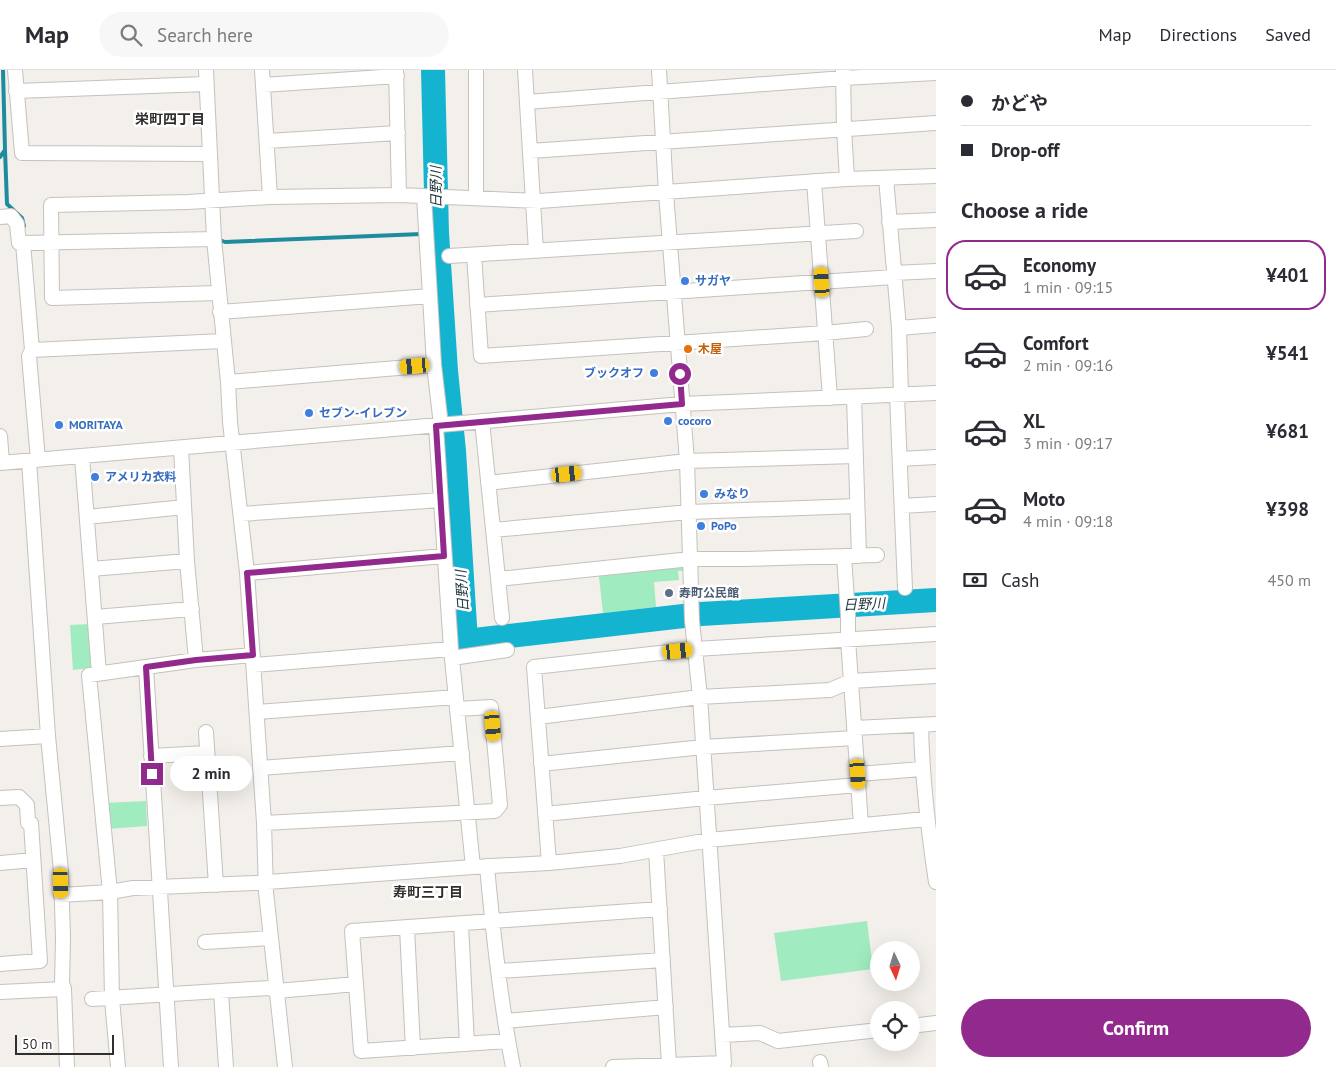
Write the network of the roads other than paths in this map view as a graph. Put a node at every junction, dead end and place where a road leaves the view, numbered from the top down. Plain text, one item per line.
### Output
1 (15, 70) edge
2 (262, 70) edge
3 (476, 70) edge
4 (525, 70) edge
5 (659, 70) edge
6 (397, 73) edge
7 (936, 73) edge
8 (844, 74) edge
9 (206, 77) edge
10 (263, 85) junction
11 (16, 91) junction
12 (660, 92) junction
13 (527, 102) junction
14 (936, 123) edge
15 (844, 129) junction
16 (398, 133) junction
17 (267, 141) junction
18 (663, 143) junction
19 (530, 151) junction
20 (210, 154) junction
21 (936, 176) edge
22 (847, 178) junction
23 (886, 178) junction
24 (814, 182) junction
25 (666, 193) junction
26 (399, 195) junction
27 (424, 196) junction
28 (270, 197) junction
29 (476, 197) junction
30 (212, 200) junction
31 (533, 201) junction
32 (0, 217) edge
33 (936, 220) edge
34 (889, 222) junction
35 (856, 231) dead end
36 (818, 232) junction
37 (214, 239) junction
38 (51, 242) junction
39 (670, 242) junction
40 (23, 243) junction
41 (536, 251) junction
42 (474, 255) junction
43 (448, 256) dead end
44 (936, 271) edge
45 (894, 275) junction
46 (822, 282) junction
47 (218, 292) junction
48 (674, 292) junction
49 (430, 296) junction
50 (477, 305) junction
51 (220, 312) junction
52 (936, 325) edge
53 (899, 328) junction
54 (866, 329) dead end
55 (825, 333) junction
56 (223, 342) junction
57 (678, 343) junction
58 (32, 350) junction
59 (434, 365) junction
60 (228, 382) junction
61 (936, 393) edge
62 (899, 395) junction
63 (854, 397) junction
64 (830, 398) junction
65 (682, 404) junction
66 (482, 421) junction
67 (439, 425) junction
68 (0, 436) edge
69 (233, 443) junction
70 (180, 448) junction
71 (856, 456) junction
72 (82, 457) junction
73 (936, 457) edge
74 (900, 459) junction
75 (33, 460) junction
76 (687, 461) junction
77 (1, 463) edge
78 (488, 483) junction
79 (441, 500) junction
80 (936, 504) edge
81 (858, 506) junction
82 (902, 506) junction
83 (184, 507) junction
84 (688, 512) junction
85 (241, 514) junction
86 (87, 517) junction
87 (493, 530) junction
88 (877, 555) dead end
89 (444, 556) junction
90 (844, 556) junction
91 (859, 556) junction
92 (690, 559) junction
93 (188, 561) junction
94 (91, 569) junction
95 (247, 573) junction
96 (498, 579) junction
97 (905, 588) dead end
98 (192, 609) junction
99 (95, 617) junction
100 (502, 618) dead end
101 (936, 634) edge
102 (848, 639) junction
103 (696, 649) junction
104 (507, 650) dead end
105 (451, 654) junction
106 (196, 660) junction
107 (254, 660) junction
108 (146, 667) junction
109 (99, 673) junction
110 (936, 676) edge
111 (851, 681) junction
112 (700, 697) junction
113 (456, 703) junction
114 (257, 712) junction
115 (538, 717) junction
116 (920, 724) junction
117 (936, 724) edge
118 (206, 732) dead end
119 (855, 733) junction
120 (48, 736) junction
121 (0, 739) edge
122 (703, 748) junction
123 (208, 753) junction
124 (462, 753) junction
125 (151, 756) junction
126 (541, 764) junction
127 (260, 768) junction
128 (922, 769) junction
129 (858, 779) junction
130 (930, 789) edge
131 (0, 798) edge
132 (706, 798) junction
133 (467, 812) junction
134 (545, 814) junction
135 (926, 819) junction
136 (264, 823) junction
137 (862, 825) junction
138 (709, 840) junction
139 (656, 850) junction
140 (33, 860) junction
141 (0, 863) edge
142 (549, 863) junction
143 (480, 867) junction
144 (266, 881) junction
145 (936, 882) edge
146 (216, 886) junction
147 (159, 888) junction
148 (110, 892) junction
149 (62, 895) junction
150 (660, 909) junction
151 (492, 922) junction
152 (461, 924) junction
153 (407, 928) junction
154 (272, 938) junction
155 (205, 942) dead end
156 (663, 960) junction
157 (0, 964) edge
158 (499, 971) junction
159 (356, 984) junction
160 (64, 989) junction
161 (277, 991) junction
162 (0, 992) edge
163 (221, 992) junction
164 (166, 996) junction
165 (92, 999) dead end
166 (112, 999) junction
167 (666, 1008) junction
168 (505, 1021) junction
169 (936, 1023) edge
170 (920, 1025) edge
171 (870, 1031) edge
172 (722, 1036) junction
173 (508, 1041) junction
174 (467, 1044) junction
175 (413, 1048) junction
176 (669, 1065) junction
177 (697, 1066) edge
178 (68, 1067) edge
179 (118, 1067) edge
180 (171, 1067) edge
181 (226, 1067) edge
182 (285, 1067) edge
183 (512, 1067) edge
184 (613, 1067) edge
185 (632, 1067) edge

1 - 11 street
2 - 10 street
3 - 29 street
4 - 13 street
5 - 12 street
6 - 10 street
6 - 16 street
7 - 8 street
8 - 12 street
8 - 15 street
9 - 11 street
9 - 20 street
10 - 17 street
11 - 20 street
12 - 13 street
12 - 18 street
13 - 19 street
14 - 15 street
15 - 18 street
15 - 22 street
16 - 17 street
16 - 26 street
17 - 28 street
18 - 19 street
18 - 25 street
19 - 31 street
20 - 30 street
21 - 23 street
22 - 23 street
22 - 24 street
23 - 34 street
24 - 25 street
24 - 36 street
25 - 31 street
25 - 39 street
26 - 27 street
26 - 28 street
27 - 29 street
27 - 49 street
28 - 30 street
29 - 31 street
30 - 37 street
30 - 38 street
31 - 41 street
32 - 40 street
33 - 34 street
34 - 45 street
35 - 36 street
36 - 39 street
36 - 46 street
37 - 38 street
37 - 47 street
38 - 40 street
38 - 47 street
39 - 41 street
39 - 48 street
40 - 58 street
41 - 42 street
42 - 43 street
42 - 50 street
44 - 45 street
45 - 46 street
45 - 53 street
46 - 48 street
46 - 55 street
47 - 51 street
48 - 50 street
48 - 57 street
49 - 51 street
49 - 59 street
50 - 57 street
51 - 56 street
52 - 53 street
53 - 62 street
54 - 55 street
55 - 57 street
55 - 64 street
56 - 58 street
56 - 60 street
57 - 65 street
58 - 75 street
59 - 60 street
59 - 67 street
60 - 69 street
61 - 62 street
62 - 63 street
62 - 74 street
63 - 64 street
63 - 71 street
64 - 65 street
65 - 66 street
65 - 76 street
66 - 67 street
66 - 78 street
67 - 69 street
67 - 79 street
68 - 77 street
69 - 70 street
69 - 85 street
70 - 72 street
70 - 83 street
71 - 76 street
71 - 81 street
72 - 75 street
72 - 86 street
73 - 74 street
74 - 82 street
75 - 77 street
75 - 120 street
76 - 78 street
76 - 84 street
78 - 87 street
79 - 85 street
79 - 89 street
80 - 82 street
81 - 84 street
81 - 91 street
82 - 97 street
83 - 86 street
83 - 93 street
84 - 87 street
84 - 92 street
85 - 95 street
86 - 94 street
87 - 96 street
88 - 91 street
89 - 95 street
89 - 105 street
90 - 91 street
90 - 92 street
90 - 102 street
92 - 96 street
92 - 103 street
93 - 94 street
93 - 98 street
94 - 99 street
95 - 107 street
96 - 100 street
98 - 99 street
98 - 106 street
99 - 109 street
101 - 102 street
102 - 103 street
102 - 111 street
103 - 112 street
103 - 115 street
104 - 105 street
105 - 107 street
105 - 113 street
106 - 107 street
106 - 108 street
107 - 114 street
108 - 109 street
108 - 125 street
109 - 148 street
110 - 111 street
111 - 112 street
111 - 119 street
112 - 115 street
112 - 122 street
113 - 114 street
113 - 124 street
113 - 133 street
114 - 127 street
115 - 126 street
116 - 117 street
116 - 119 street
116 - 128 street
118 - 123 street
119 - 122 street
119 - 129 street
120 - 121 street
120 - 149 street
122 - 126 street
122 - 132 street
123 - 125 street
123 - 146 street
124 - 127 street
124 - 133 street
125 - 147 street
126 - 134 street
127 - 136 street
128 - 129 street
128 - 130 street
129 - 132 street
129 - 137 street
130 - 135 street
131 - 140 street
132 - 134 street
132 - 138 street
133 - 136 street
133 - 143 street
134 - 142 street
135 - 137 street
135 - 145 street
136 - 144 street
137 - 138 street
138 - 139 street
138 - 172 street
139 - 142 street
139 - 150 street
140 - 141 street
140 - 157 street
142 - 143 street
143 - 144 street
143 - 151 street
144 - 146 street
144 - 154 street
146 - 147 street
147 - 148 street
147 - 164 street
148 - 149 street
148 - 166 street
149 - 160 street
150 - 151 street
150 - 156 street
151 - 152 street
151 - 158 street
152 - 153 street
152 - 174 street
153 - 159 street
153 - 175 street
154 - 155 street
154 - 161 street
156 - 158 street
156 - 167 street
158 - 168 street
159 - 161 street
159 - 175 street
160 - 162 street
160 - 178 street
161 - 163 street
161 - 182 street
163 - 164 street
163 - 181 street
164 - 166 street
164 - 180 street
165 - 166 street
166 - 179 street
167 - 168 street
167 - 176 street
168 - 173 street
169 - 170 street
171 - 172 street
172 - 177 street
173 - 174 street
173 - 183 street
174 - 175 street
176 - 177 street
176 - 185 street
184 - 185 street

